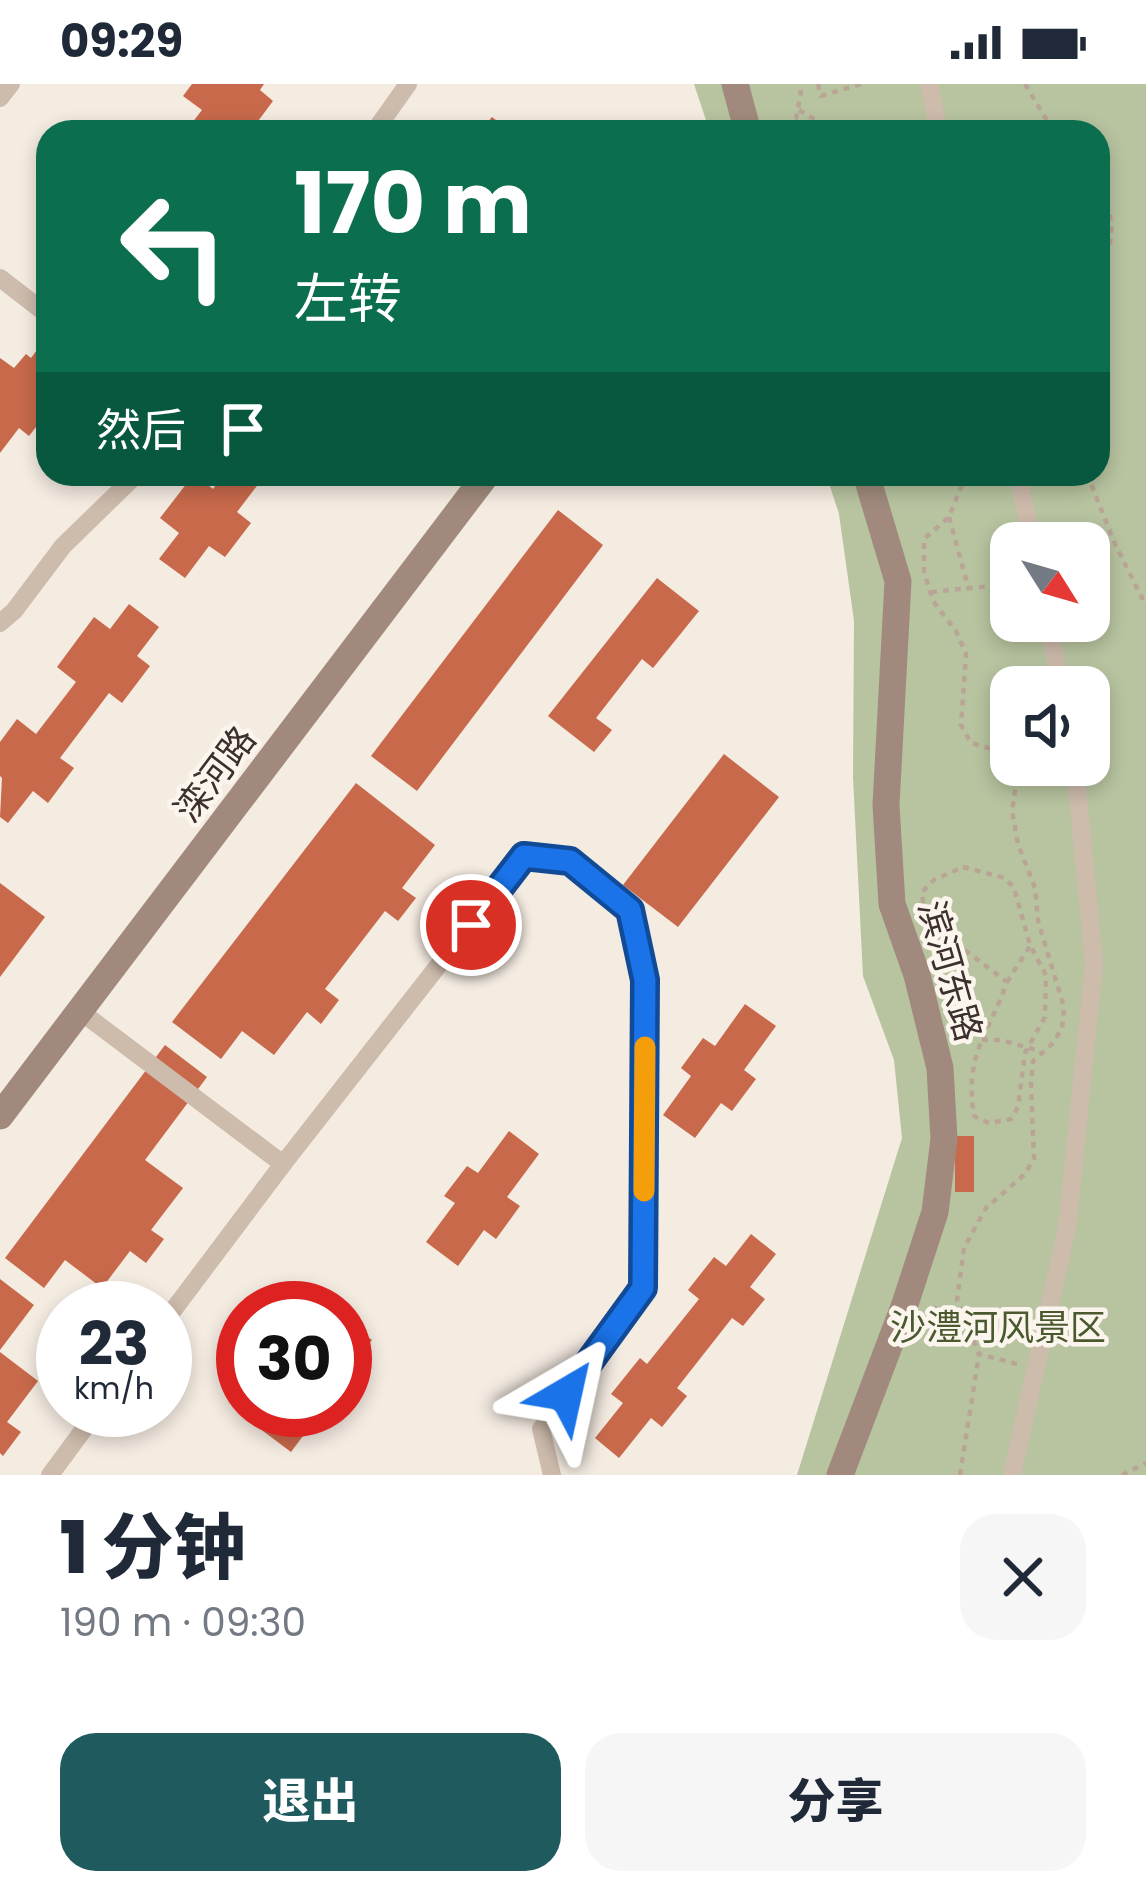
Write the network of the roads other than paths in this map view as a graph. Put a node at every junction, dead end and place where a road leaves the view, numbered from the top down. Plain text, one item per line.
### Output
1 (10, 84) edge
2 (407, 84) edge
3 (928, 84) edge
4 (0, 98) edge
5 (382, 120) edge
6 (936, 120) edge
7 (0, 278) edge
8 (36, 306) edge
9 (125, 486) edge
10 (478, 486) edge
11 (870, 486) edge
12 (1019, 486) edge
13 (1027, 522) edge
14 (0, 622) edge
15 (1078, 786) edge
16 (80, 1011) junction
17 (0, 1116) edge
18 (283, 1164) junction
19 (192, 1286) edge
20 (78, 1437) edge
21 (50, 1475) edge
22 (552, 1475) edge
23 (840, 1475) edge
24 (1012, 1475) edge

1 - 4 street
2 - 5 street
3 - 6 street
7 - 8 street
9 - 14 street
10 - 16 street, 滦河路
11 - 23 street, 滨河东路
12 - 13 street
15 - 24 street
16 - 17 street, 滦河路
16 - 18 street
18 - 19 street
18 - 22 street
20 - 21 street

